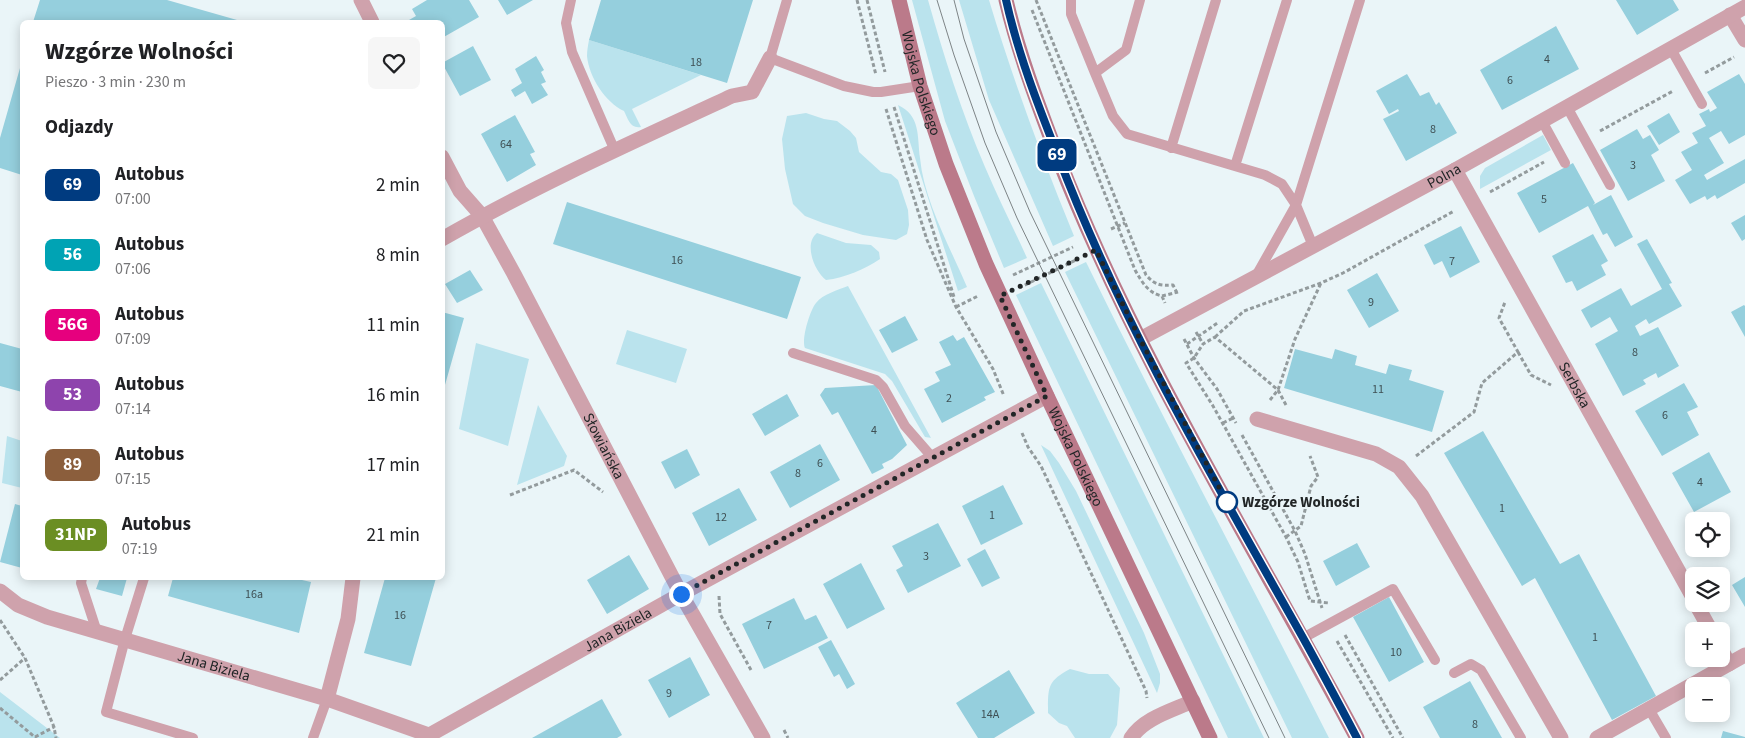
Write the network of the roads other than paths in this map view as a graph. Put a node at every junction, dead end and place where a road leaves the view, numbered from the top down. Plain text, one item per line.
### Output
1 (360, 0) edge
2 (571, 0) edge
3 (787, 0) edge
4 (899, 0) edge
5 (1006, 0) edge
6 (1071, 0) edge
7 (1140, 0) edge
8 (1216, 0) edge
9 (1287, 0) edge
10 (1360, 0) edge
11 (1745, 7) edge
12 (1730, 15) junction
13 (371, 20) edge
14 (1745, 40) edge
15 (1670, 49) junction
16 (770, 58) junction
17 (1095, 73) junction
18 (920, 86) junction
19 (1702, 104) dead end
20 (1568, 107) junction
21 (1542, 121) junction
22 (1171, 148) junction
23 (615, 150) junction
24 (445, 163) edge
25 (1564, 163) dead end
26 (1235, 166) junction
27 (1455, 170) junction
28 (1610, 185) dead end
29 (1296, 205) junction
30 (482, 216) junction
31 (445, 237) edge
32 (1313, 246) junction
33 (1256, 277) junction
34 (1140, 339) junction
35 (792, 354) dead end
36 (1047, 396) junction
37 (1257, 419) road end
38 (932, 457) junction
39 (82, 580) edge
40 (143, 580) edge
41 (353, 580) edge
42 (1685, 584) edge
43 (0, 591) edge
44 (681, 594) junction
45 (97, 632) junction
46 (1304, 638) junction
47 (125, 640) junction
48 (1745, 655) edge
49 (1435, 660) dead end
50 (1730, 663) edge
51 (1724, 667) edge
52 (1454, 673) dead end
53 (327, 699) junction
54 (1193, 701) junction
55 (1649, 709) junction
56 (427, 737) edge
57 (1603, 737) edge
58 (194, 738) edge
59 (313, 738) edge
60 (763, 738) edge
61 (1131, 738) edge
62 (1210, 738) edge
63 (1357, 738) edge
64 (1521, 738) edge
65 (1561, 738) edge
66 (1666, 738) edge

1 - 13 street
2 - 23 lane
3 - 16 lane
4 - 18 street, Wojska Polskiego
5 - 34 street
6 - 17 lane
7 - 17 lane
8 - 22 lane
9 - 26 lane
10 - 29 lane
11 - 12 street, Polna
12 - 14 street
12 - 15 street, Polna
15 - 19 lane
15 - 20 street, Polna
16 - 18 lane
16 - 23 street
17 - 22 lane
18 - 36 street, Wojska Polskiego
20 - 21 street, Polna
20 - 28 lane
21 - 25 lane
21 - 27 street, Polna
22 - 26 lane
23 - 30 street
24 - 30 street, Słowiańska
26 - 29 lane
27 - 32 street, Polna
27 - 42 street, Serbska
29 - 32 lane
29 - 33 lane
30 - 31 street
30 - 44 street, Słowiańska
32 - 33 street, Polna
33 - 34 street, Polna
34 - 46 street
35 - 38 lane
36 - 38 street, Jana Biziela
36 - 54 street, Wojska Polskiego
37 - 65 street
38 - 44 street, Jana Biziela
39 - 45 lane
40 - 47 lane
41 - 53 street
43 - 45 street, Jana Biziela
44 - 56 street, Jana Biziela
44 - 60 street, Słowiańska
45 - 47 street, Jana Biziela
46 - 49 lane
46 - 63 street
47 - 53 street, Jana Biziela
47 - 58 lane
48 - 50 street
51 - 55 street
52 - 64 lane
53 - 56 street, Jana Biziela
53 - 59 lane
54 - 61 street
54 - 62 street, Wojska Polskiego
55 - 57 street
55 - 66 lane

